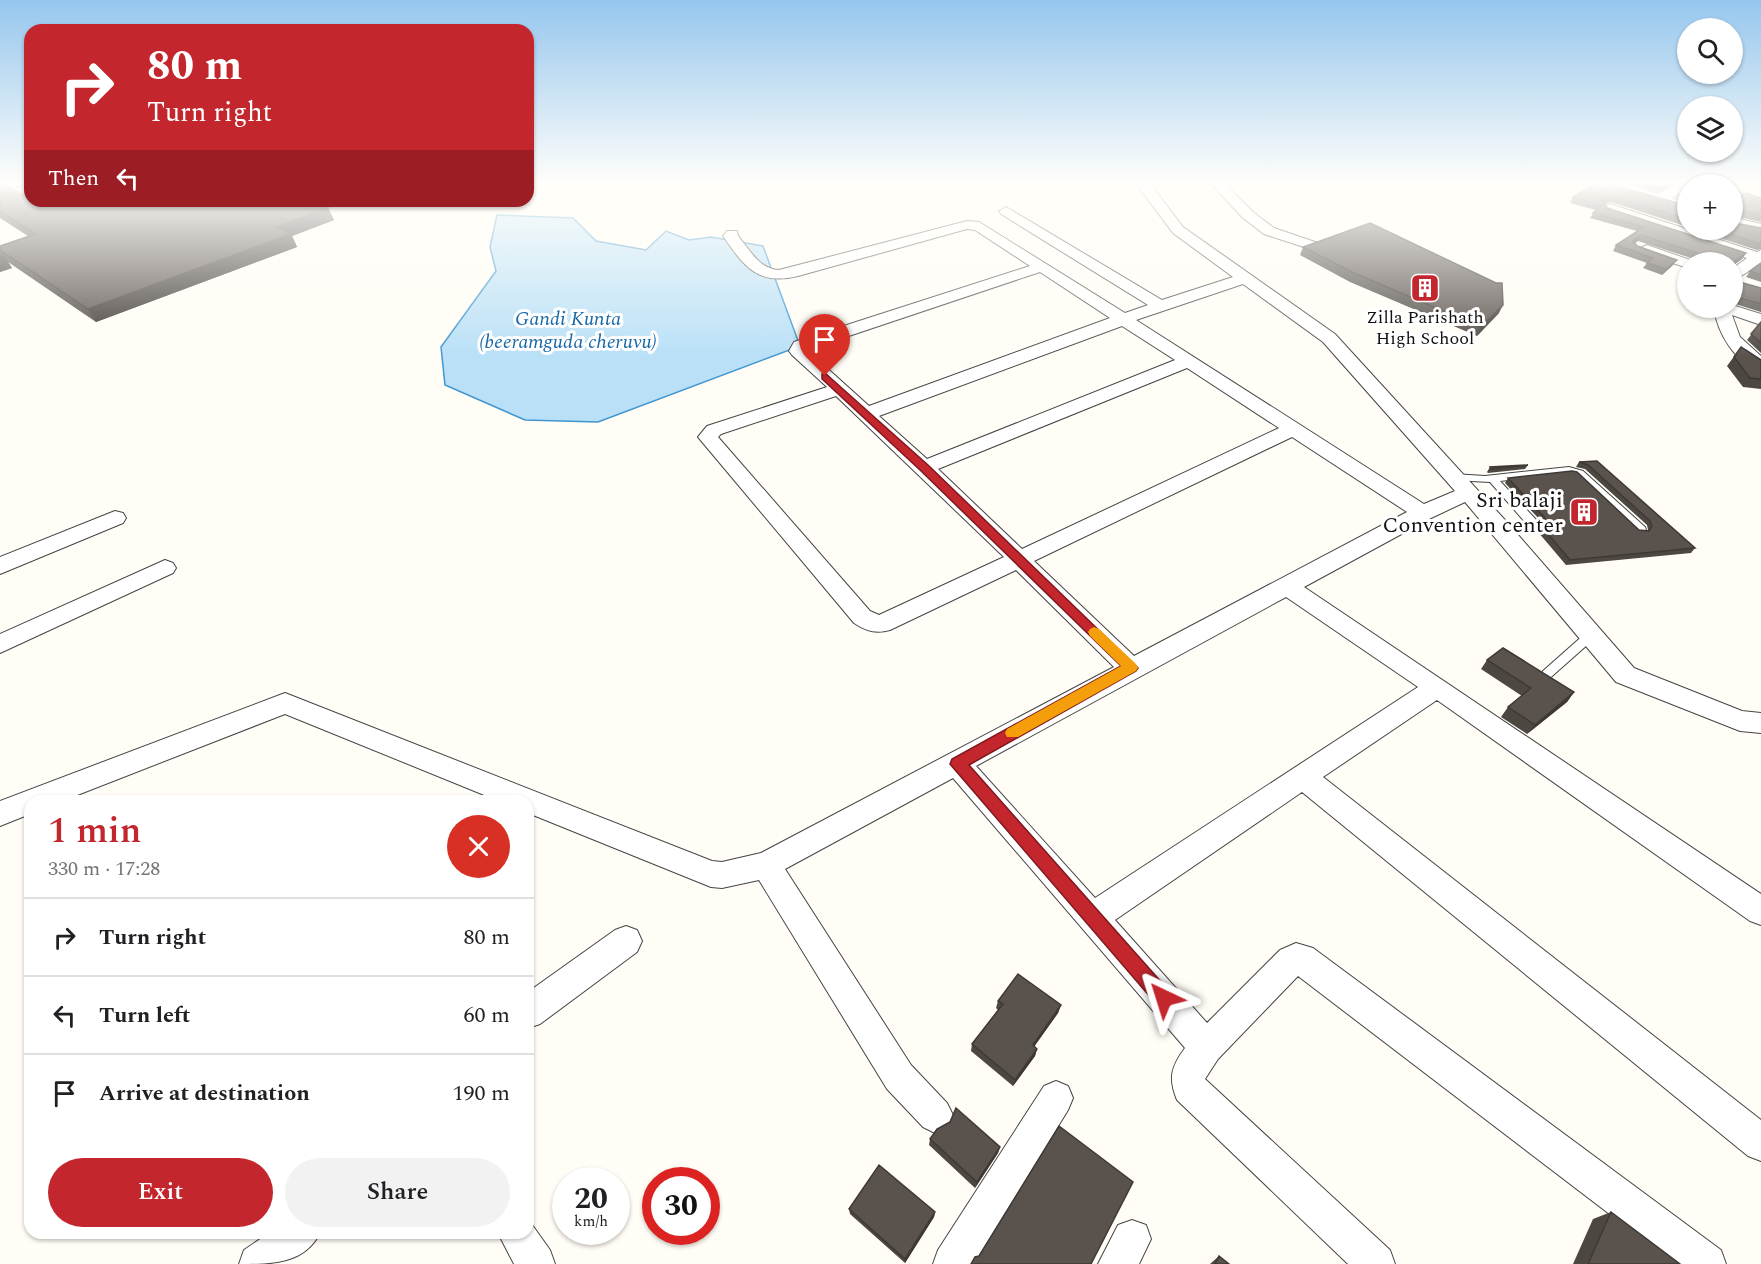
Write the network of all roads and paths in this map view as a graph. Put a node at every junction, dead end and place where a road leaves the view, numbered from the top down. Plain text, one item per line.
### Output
1 (733, 240) edge
2 (916, 240) edge
3 (1000, 240) edge
4 (1053, 240) edge
5 (1192, 240) edge
6 (1295, 240) edge
7 (1708, 240) edge
8 (1313, 246) edge
9 (1639, 248) edge
10 (1760, 257) edge
11 (1677, 260) edge
12 (1041, 267) junction
13 (1743, 270) edge
14 (1244, 278) junction
15 (1743, 282) edge
16 (1752, 286) edge
17 (1160, 306) junction
18 (1743, 314) edge
19 (1724, 318) edge
20 (1124, 319) junction
21 (1761, 320) edge
22 (1189, 360) junction
23 (1761, 365) edge
24 (839, 389) junction
25 (866, 414) junction
26 (1293, 429) junction
27 (924, 467) junction
28 (1491, 478) junction
29 (1460, 485) junction
30 (1424, 513) junction
31 (115, 518) dead end
32 (1536, 527) dead end
33 (1641, 530) edge
34 (1018, 559) junction
35 (0, 566) edge
36 (165, 568) dead end
37 (1286, 586) junction
38 (1591, 635) junction
39 (0, 644) edge
40 (1131, 668) junction
41 (1547, 674) edge
42 (1437, 687) junction
43 (1761, 723) edge
44 (958, 764) junction
45 (1303, 777) junction
46 (47, 795) edge
47 (514, 795) edge
48 (534, 803) edge
49 (24, 804) edge
50 (0, 814) edge
51 (766, 865) junction
52 (1761, 911) edge
53 (1093, 917) junction
54 (626, 941) dead end
55 (534, 1008) edge
56 (1206, 1047) junction
57 (1056, 1098) dead end
58 (935, 1115) dead end
59 (1761, 1143) edge
60 (293, 1239) edge
61 (521, 1239) edge
62 (258, 1264) edge
63 (536, 1264) edge
64 (952, 1264) edge
65 (1374, 1264) edge
66 (1707, 1264) edge

1 - 2 street
3 - 12 street
4 - 17 street
5 - 14 street
6 - 8 street
7 - 10 street
9 - 11 street
10 - 13 street
12 - 20 street
12 - 24 street
14 - 17 street
14 - 29 street
15 - 16 street
17 - 20 street
18 - 21 street
19 - 23 street
20 - 22 street
20 - 25 street
22 - 26 street
22 - 27 street
24 - 25 street
24 - 34 street
25 - 27 street
26 - 30 street
26 - 34 street
27 - 34 street
28 - 29 lane
28 - 32 lane
28 - 33 lane
29 - 30 street
29 - 38 street
30 - 37 street
31 - 35 street
34 - 40 street
36 - 39 street
37 - 40 street
37 - 42 street
38 - 41 lane
38 - 43 street
40 - 44 street
42 - 45 street
42 - 52 street
44 - 51 street
44 - 53 street
45 - 53 street
45 - 59 street
46 - 47 street
48 - 51 street
49 - 50 street
51 - 58 street
53 - 56 street
54 - 55 street
56 - 65 street
56 - 66 street
57 - 64 street
60 - 62 street
61 - 63 street

